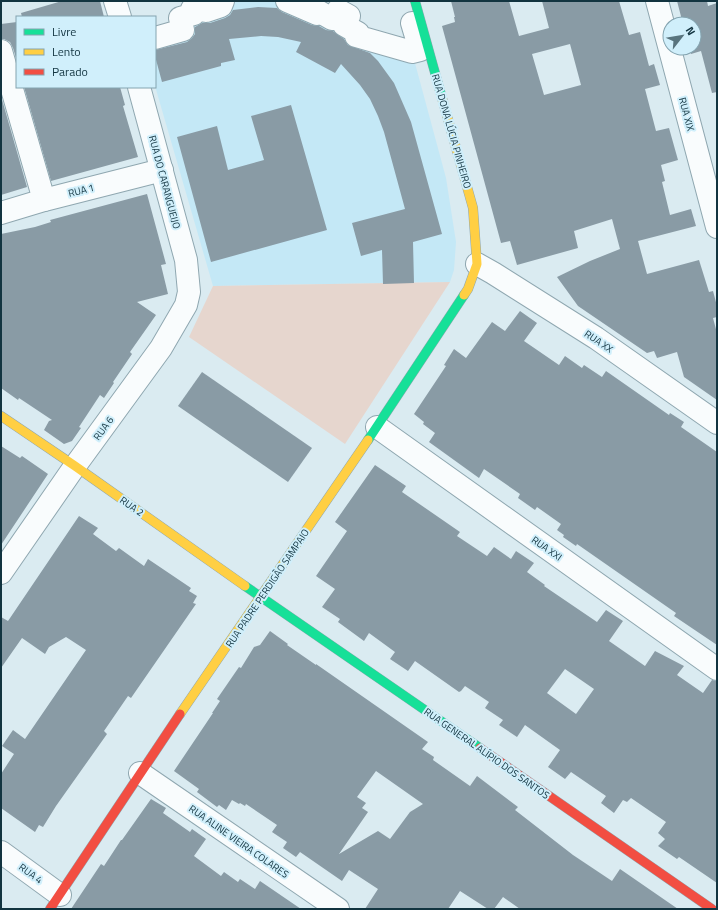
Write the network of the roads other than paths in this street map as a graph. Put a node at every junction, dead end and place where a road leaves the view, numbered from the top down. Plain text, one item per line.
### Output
1 (115, 1) edge
2 (126, 1) edge
3 (223, 1) edge
4 (287, 1) edge
5 (405, 1) edge
6 (415, 1) edge
7 (657, 1) edge
8 (120, 16) edge
9 (131, 16) edge
10 (156, 38) edge
11 (1, 51) edge
12 (139, 88) edge
13 (162, 170) junction
14 (44, 200) junction
15 (1, 213) edge
16 (717, 227) edge
17 (477, 264) junction
18 (189, 278) joint
19 (1, 416) edge
20 (717, 423) edge
21 (377, 427) junction
22 (75, 466) junction
23 (1, 573) edge
24 (261, 597) junction
25 (717, 669) edge
26 (140, 773) junction
27 (1, 852) edge
28 (55, 902) edge
29 (338, 909) edge
30 (712, 909) edge

1 - 8 street
2 - 9 street
3 - 10 street
4 - 5 street
6 - 17 main road, RUA DONA LÚCIA PINHEIRO
7 - 16 street, RUA XIX
11 - 14 street
12 - 13 street, RUA DO CARANGUEIJO
13 - 14 street, RUA 1
13 - 18 street, RUA DO CARANGUEIJO
14 - 15 street, RUA 1
17 - 20 street, RUA XX
17 - 21 main road, RUA PADRE PERDIGÃO SAMPAIO
18 - 22 street, RUA 6
19 - 22 main road, RUA 2
21 - 24 main road, RUA PADRE PERDIGÃO SAMPAIO
21 - 25 street, RUA XXI
22 - 23 street, RUA 6
22 - 24 main road, RUA 2
24 - 26 main road, RUA PADRE PERDIGÃO SAMPAIO
24 - 30 main road, RUA GENERAL ALÍPIO DOS SANTOS
26 - 28 main road, RUA PADRE PERDIGÃO SAMPAIO
26 - 29 street, RUA ALINE VIEIRA COLARES
27 - 28 street, RUA 4

